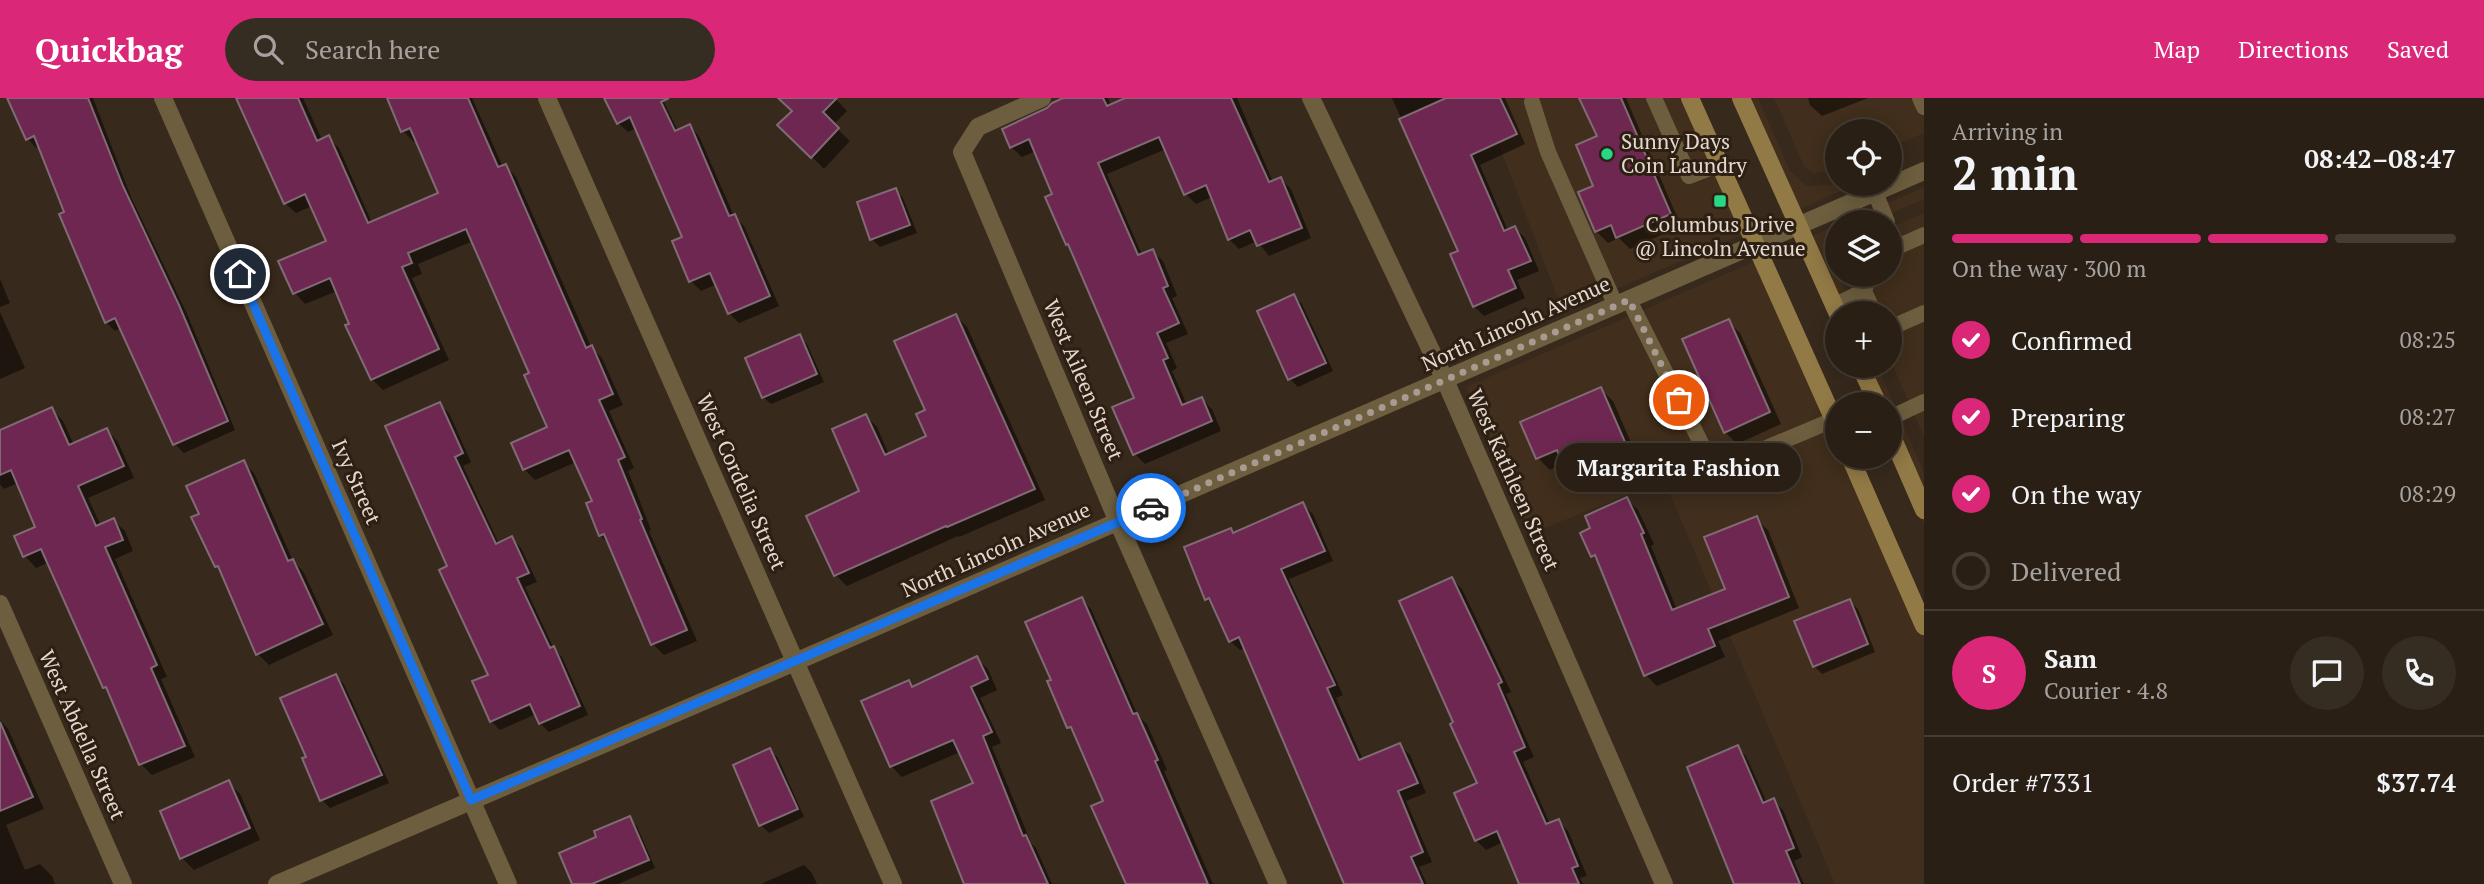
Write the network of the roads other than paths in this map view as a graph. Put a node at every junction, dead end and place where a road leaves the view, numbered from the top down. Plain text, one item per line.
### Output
1 (163, 98) edge
2 (547, 98) edge
3 (1042, 98) edge
4 (1311, 98) edge
5 (1654, 98) edge
6 (1690, 98) edge
7 (1741, 98) edge
8 (1920, 98) edge
9 (1532, 102) dead end
10 (1924, 107) edge
11 (1720, 164) junction
12 (1924, 171) edge
13 (1902, 180) edge
14 (1866, 196) edge
15 (1799, 227) junction
16 (1924, 235) edge
17 (1756, 245) junction
18 (1902, 245) edge
19 (1865, 287) edge
20 (1864, 291) junction
21 (1832, 301) edge
22 (1849, 301) edge
23 (1869, 301) edge
24 (1623, 303) junction
25 (1924, 313) edge
26 (1902, 323) edge
27 (1444, 380) junction
28 (1825, 402) edge
29 (1924, 402) edge
30 (1902, 412) edge
31 (1825, 429) edge
32 (1902, 460) edge
33 (1855, 469) edge
34 (1924, 510) edge
35 (1118, 522) junction
36 (0, 604) edge
37 (1924, 626) edge
38 (795, 662) junction
39 (471, 800) junction
40 (123, 884) edge
41 (277, 884) edge
42 (508, 884) edge
43 (893, 884) edge
44 (1278, 884) edge
45 (1664, 884) edge

1 - 39 street, Ivy Street
2 - 38 street, West Cordelia Street
3 - 35 street, West Aileen Street
4 - 27 street, West Kathleen Street
5 - 11 lane
6 - 11 main road
7 - 15 main road
8 - 10 lane
9 - 24 lane
11 - 17 main road
12 - 13 street, North Lincoln Avenue
14 - 15 street, North Lincoln Avenue
15 - 17 street, North Lincoln Avenue
15 - 21 main road
16 - 18 lane
17 - 24 street, North Lincoln Avenue
17 - 28 main road
19 - 20 lane
20 - 22 lane
20 - 23 lane
24 - 27 street, North Lincoln Avenue
24 - 31 lane
25 - 26 lane
27 - 35 street, North Lincoln Avenue
27 - 45 street, West Kathleen Street
29 - 30 lane
32 - 34 main road
33 - 37 main road
35 - 38 street, North Lincoln Avenue
35 - 44 street, West Aileen Street
36 - 40 street, West Abdella Street
38 - 39 street, North Lincoln Avenue
38 - 43 street, West Cordelia Street
39 - 41 street, North Lincoln Avenue
39 - 42 street, Ivy Street

